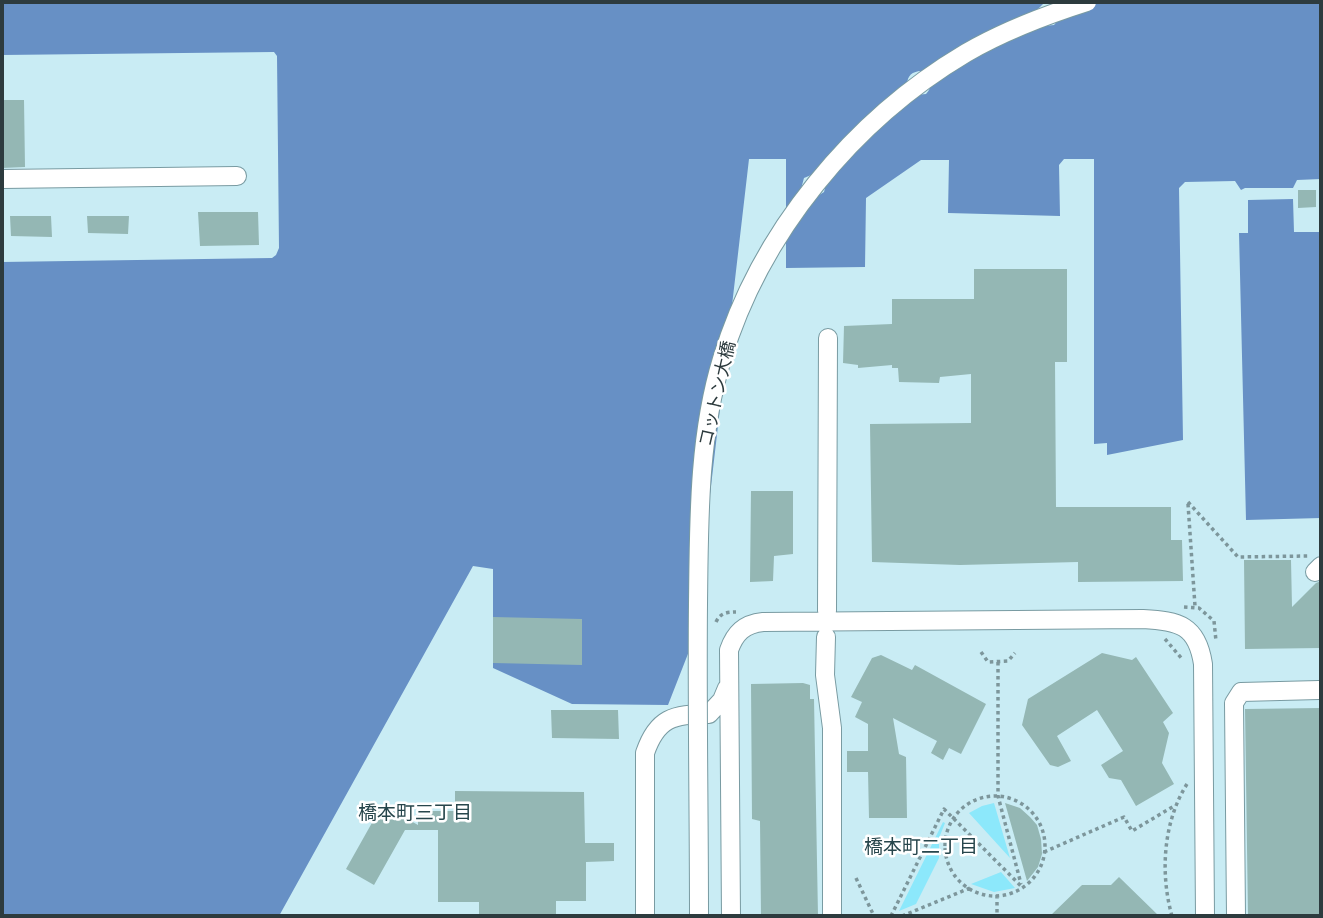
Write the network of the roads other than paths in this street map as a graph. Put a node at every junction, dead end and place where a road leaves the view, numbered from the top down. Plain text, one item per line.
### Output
1 (1087, 2) edge
2 (237, 176) dead end
3 (2, 178) edge
4 (828, 338) dead end
5 (827, 611) dead end
6 (827, 637) dead end
7 (728, 684) junction
8 (1319, 690) dead end
9 (709, 714) junction
10 (729, 741) junction
11 (646, 916) edge
12 (699, 916) edge
13 (731, 916) edge
14 (832, 916) edge
15 (1205, 916) edge
16 (1236, 916) edge

1 - 12 street, コットン大橋, bridge
2 - 3 street
4 - 5 street
6 - 14 street
7 - 9 street
7 - 10 street
7 - 15 street
8 - 16 street
9 - 10 street
9 - 11 street
10 - 13 street

